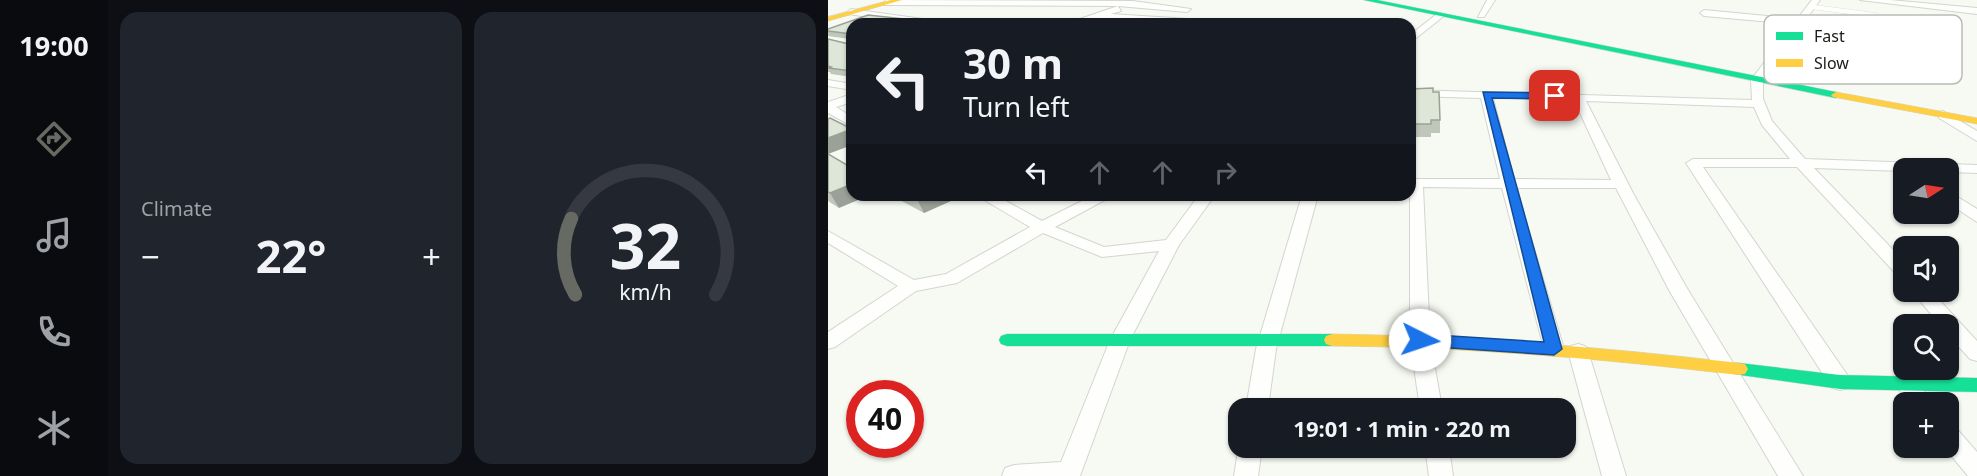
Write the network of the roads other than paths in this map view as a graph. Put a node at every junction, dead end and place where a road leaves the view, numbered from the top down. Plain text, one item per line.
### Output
1 (1367, 0) edge
2 (1400, 0) edge
3 (1491, 0) edge
4 (1864, 0) edge
5 (1959, 0) edge
6 (1977, 1) edge
7 (893, 2) edge
8 (1137, 2) edge
9 (1912, 3) edge
10 (1815, 4) edge
11 (1187, 9) dead end
12 (1977, 11) edge
13 (851, 12) junction
14 (1704, 13) dead end
15 (1441, 15) junction
16 (1481, 15) junction
17 (1874, 15) dead end
18 (894, 18) edge
19 (1099, 18) edge
20 (828, 19) edge
21 (1764, 19) edge
22 (1416, 34) edge
23 (1764, 70) edge
24 (1760, 76) junction
25 (1764, 77) edge
26 (1764, 77) edge
27 (828, 83) edge
28 (1798, 84) edge
29 (1808, 84) edge
30 (846, 86) edge
31 (1416, 93) edge
32 (1486, 94) junction
33 (1578, 97) junction
34 (846, 100) edge
35 (1759, 104) junction
36 (828, 107) edge
37 (1977, 112) edge
38 (1943, 115) junction
39 (846, 118) edge
40 (1977, 121) edge
41 (1977, 137) edge
42 (1801, 163) junction
43 (1893, 167) edge
44 (1959, 168) edge
45 (1977, 169) edge
46 (1416, 183) edge
47 (1508, 184) junction
48 (1619, 184) junction
49 (995, 201) edge
50 (1094, 201) edge
51 (1203, 201) edge
52 (1308, 201) edge
53 (1414, 201) edge
54 (1959, 203) edge
55 (1977, 217) edge
56 (1042, 227) junction
57 (828, 236) edge
58 (1171, 245) junction
59 (1893, 260) edge
60 (911, 285) junction
61 (1931, 302) edge
62 (1007, 340) dead end
63 (1120, 340) junction
64 (1269, 340) junction
65 (1420, 340) junction
66 (828, 342) edge
67 (1554, 349) junction
68 (1578, 351) junction
69 (1977, 354) edge
70 (1723, 367) junction
71 (1840, 382) junction
72 (1906, 384) junction
73 (1977, 385) edge
74 (1913, 392) edge
75 (1259, 398) edge
76 (1429, 398) edge
77 (1959, 448) edge
78 (1248, 458) edge
79 (1439, 458) edge
80 (1977, 470) edge
81 (1069, 474) edge
82 (1014, 476) edge
83 (1246, 476) edge
84 (1441, 476) edge
85 (1614, 476) edge
86 (1791, 476) edge

1 - 15 street
2 - 16 street
3 - 16 street
4 - 9 street
5 - 6 street
7 - 8 street
7 - 13 street
8 - 11 street
8 - 19 street
9 - 12 street
10 - 17 lane
13 - 18 street
13 - 20 street
14 - 21 street
15 - 22 street
15 - 24 street
16 - 24 street
23 - 24 street
24 - 25 street
24 - 26 street
24 - 35 street
27 - 30 street
28 - 38 street
29 - 37 street
31 - 32 street
32 - 33 street
32 - 47 street
33 - 35 street
33 - 48 street
34 - 36 street
35 - 42 street
36 - 39 street
38 - 40 street
38 - 41 street
42 - 43 street
42 - 59 street
42 - 71 street
44 - 45 street
46 - 47 street
47 - 48 street
47 - 67 street
48 - 70 street
49 - 56 street
50 - 56 street
51 - 58 street
52 - 64 street
53 - 65 street
54 - 55 street
56 - 58 street
56 - 60 street
57 - 60 street
58 - 63 street
60 - 66 street
61 - 69 street
62 - 63 street
63 - 64 street
63 - 81 street
64 - 65 street
64 - 75 street
65 - 67 street
65 - 76 street
67 - 68 street
68 - 70 street
68 - 85 street
70 - 71 street
70 - 86 street
71 - 72 street
72 - 73 street
72 - 74 street
77 - 80 street
78 - 83 street
79 - 84 street
81 - 82 street

